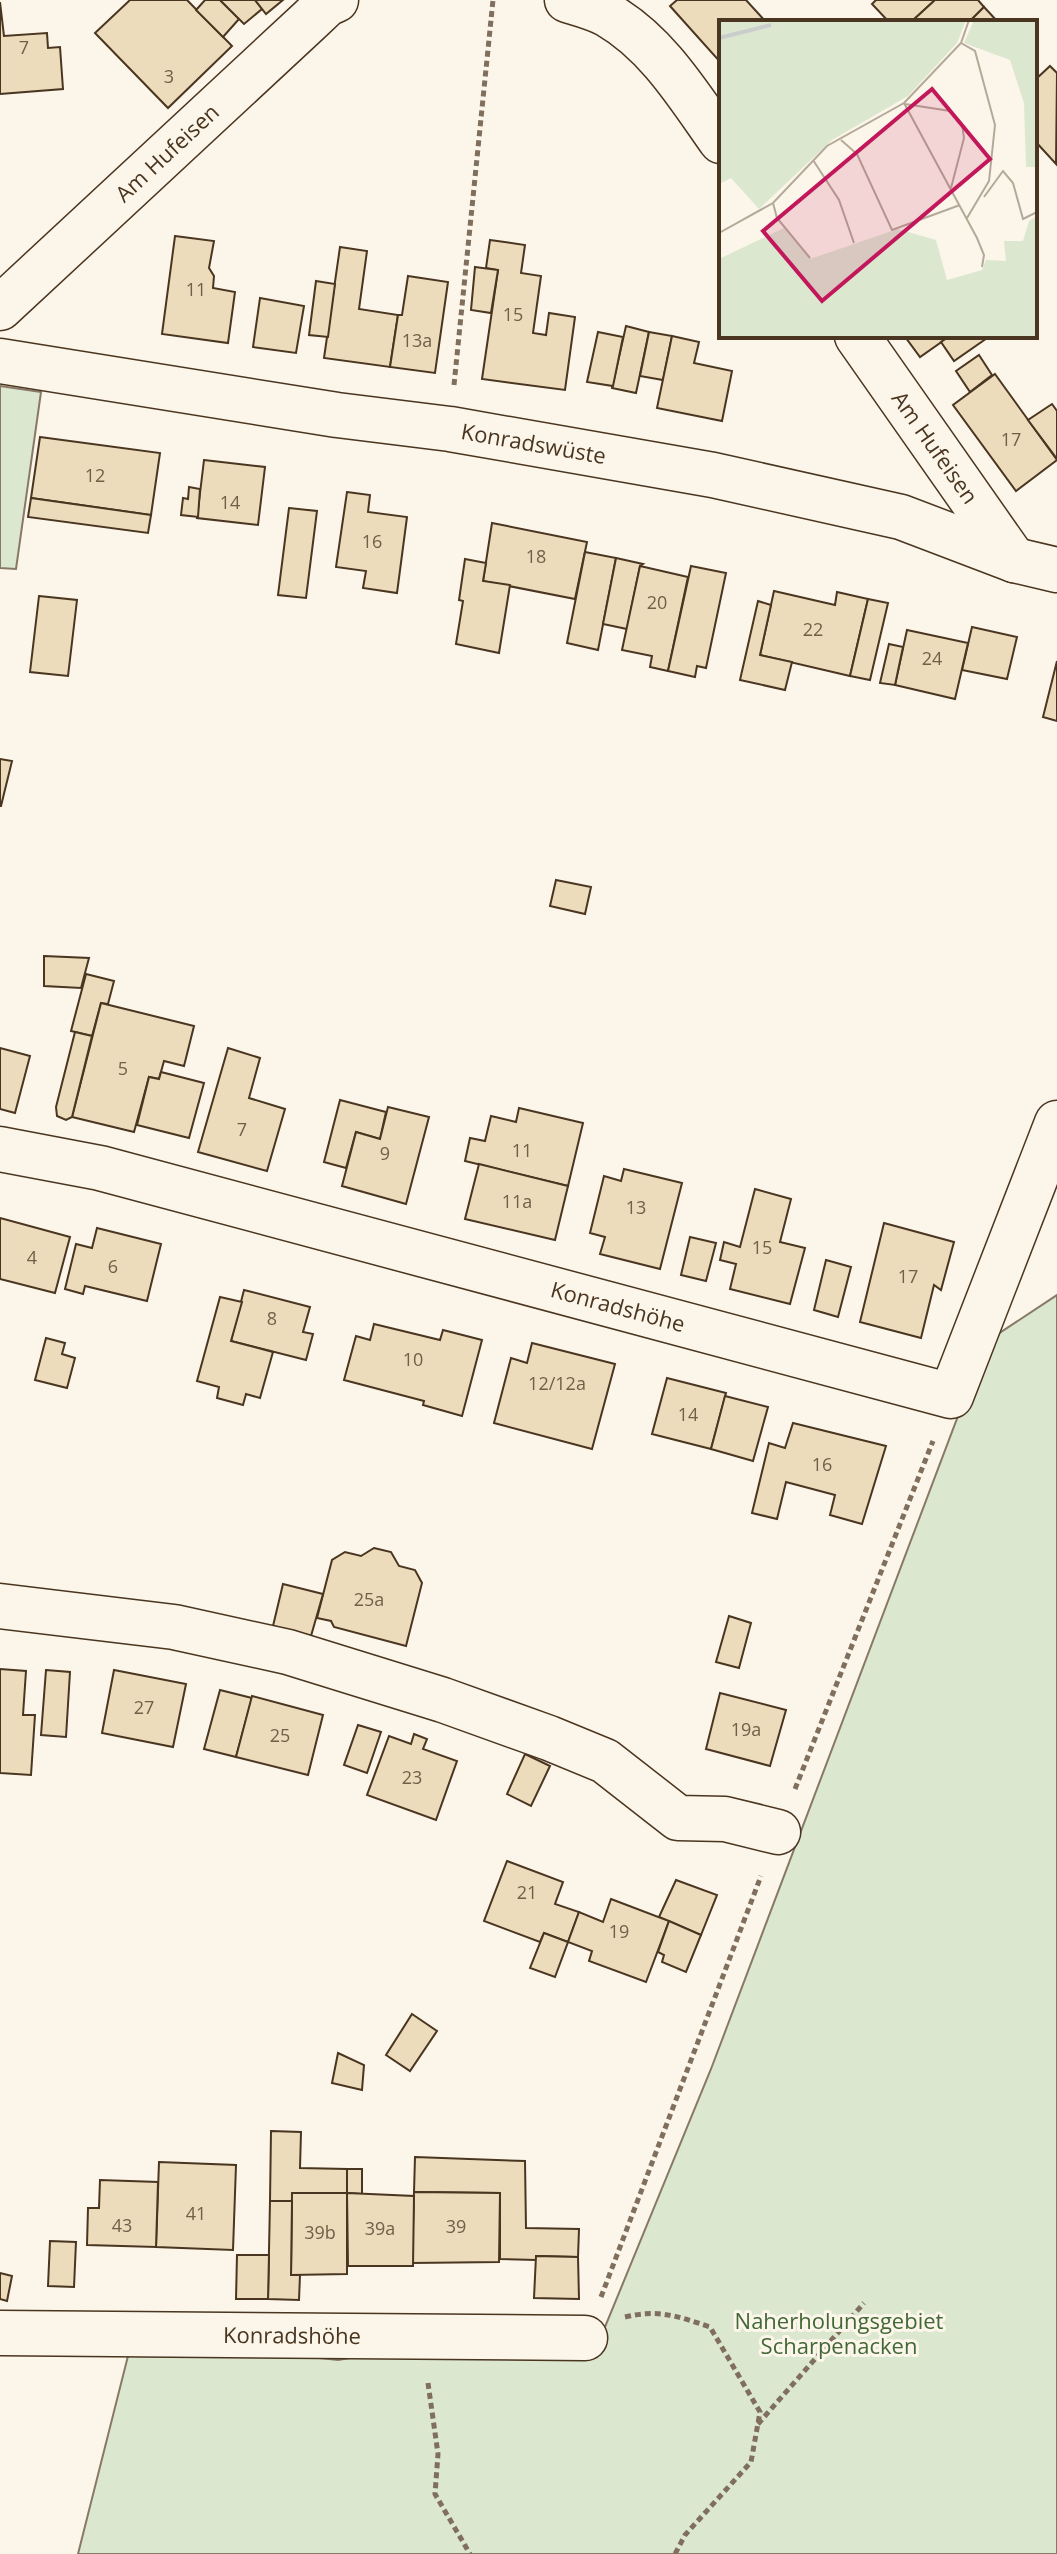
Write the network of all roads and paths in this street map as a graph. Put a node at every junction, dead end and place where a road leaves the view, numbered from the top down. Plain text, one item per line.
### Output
1 (336, 0) edge
2 (493, 0) edge
3 (567, 0) edge
4 (719, 138) edge
5 (0, 308) edge
6 (858, 338) edge
7 (0, 361) edge
8 (450, 429) junction
9 (1014, 560) junction
10 (1057, 570) edge
11 (1057, 1123) edge
12 (0, 1149) edge
13 (0, 1606) edge
14 (778, 1832) dead end
15 (864, 2303) dead end
16 (0, 2333) edge
17 (418, 2335) junction
18 (585, 2338) joint
19 (758, 2425) junction
20 (470, 2554) edge
21 (675, 2554) edge

1 - 5 street, Am Hufeisen
2 - 8 path
3 - 4 street
6 - 9 street, Am Hufeisen
7 - 8 street, Konradswüste
8 - 9 street, Konradswüste
9 - 10 street, Konradswüste
11 - 12 street, Konradshöhe
13 - 14 street
15 - 19 path
16 - 17 street, Konradshöhe
17 - 18 street, Konradshöhe
17 - 20 path
18 - 19 path
19 - 21 path

